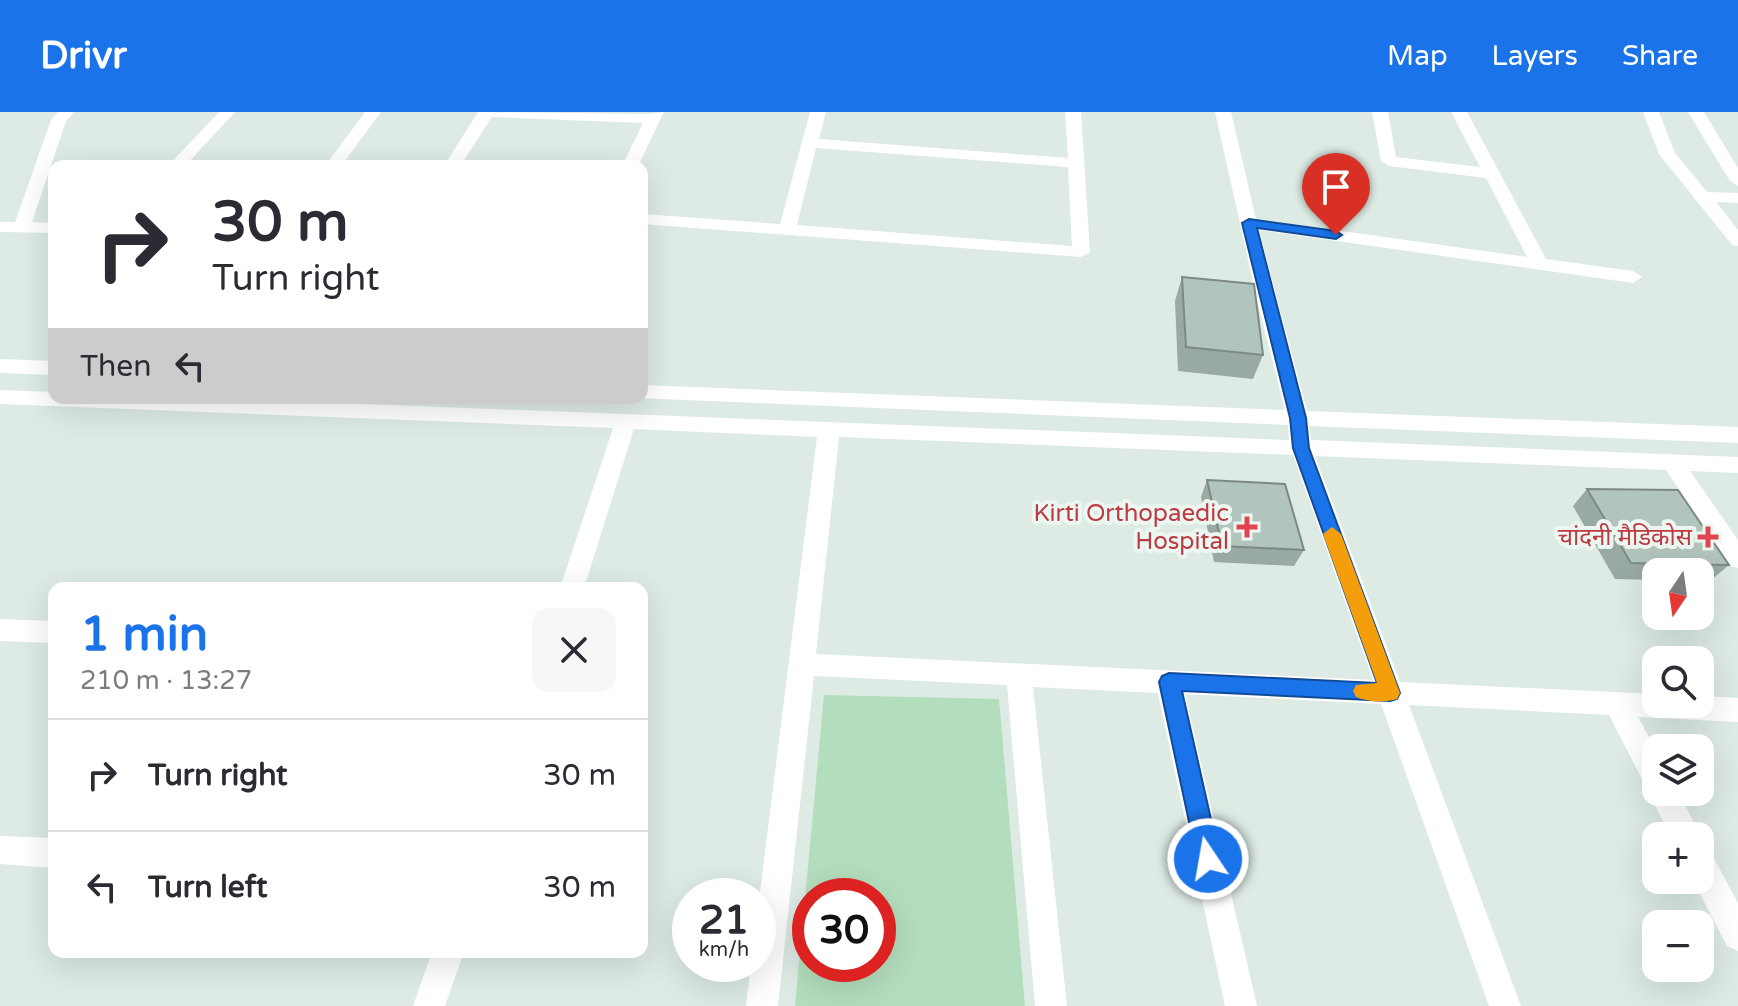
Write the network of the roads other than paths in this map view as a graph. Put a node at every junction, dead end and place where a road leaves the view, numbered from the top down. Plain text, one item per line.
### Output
1 (66, 112) edge
2 (227, 112) edge
3 (373, 112) edge
4 (487, 112) edge
5 (818, 112) edge
6 (1073, 112) edge
7 (1223, 112) edge
8 (1380, 112) edge
9 (1459, 112) edge
10 (1651, 112) edge
11 (1696, 112) edge
12 (654, 116) edge
13 (810, 143) junction
14 (182, 160) edge
15 (337, 160) edge
16 (456, 160) edge
17 (633, 160) edge
18 (1076, 163) junction
19 (1488, 173) junction
20 (1738, 181) edge
21 (1702, 197) junction
22 (1738, 198) edge
23 (648, 219) edge
24 (1249, 223) junction
25 (0, 227) edge
26 (22, 227) junction
27 (48, 228) edge
28 (787, 230) junction
29 (1738, 241) edge
30 (1539, 263) junction
31 (1633, 277) dead end
32 (0, 366) edge
33 (48, 368) edge
34 (648, 392) edge
35 (0, 397) edge
36 (48, 398) edge
37 (337, 404) edge
38 (530, 408) edge
39 (1298, 418) junction
40 (626, 422) junction
41 (829, 430) junction
42 (1738, 435) edge
43 (1301, 448) junction
44 (1673, 463) junction
45 (1738, 465) edge
46 (1738, 559) edge
47 (574, 582) edge
48 (0, 630) edge
49 (48, 632) edge
50 (802, 664) junction
51 (1019, 675) junction
52 (1169, 682) junction
53 (1390, 693) junction
54 (1617, 704) junction
55 (1738, 710) edge
56 (1642, 751) edge
57 (0, 850) edge
58 (48, 853) edge
59 (1714, 890) edge
60 (1738, 935) edge
61 (446, 958) edge
62 (429, 1006) edge
63 (762, 1006) edge
64 (1051, 1006) edge
65 (1241, 1006) edge
66 (1505, 1006) edge

1 - 26 street
2 - 14 street
3 - 15 street
4 - 12 street
4 - 16 street
5 - 13 street
6 - 18 street
7 - 24 street
8 - 19 street
9 - 19 street
10 - 21 street
11 - 20 street
12 - 17 street
13 - 18 street
13 - 28 street
18 - 28 street
19 - 30 street
21 - 22 street
21 - 29 street
23 - 28 street
24 - 30 street
24 - 39 street
25 - 26 street
26 - 27 street
30 - 31 street
32 - 33 street
34 - 39 street
35 - 36 street
37 - 38 street
38 - 40 street
39 - 42 street
39 - 43 street
40 - 41 street
40 - 47 street
41 - 43 street
41 - 50 street
43 - 44 street
43 - 53 street
44 - 45 street
44 - 46 street
48 - 49 street
50 - 51 street
50 - 63 street
51 - 52 street
51 - 64 street
52 - 53 street
52 - 65 street
53 - 54 street
53 - 66 street
54 - 55 street
54 - 56 street
57 - 58 street
59 - 60 street
61 - 62 street

